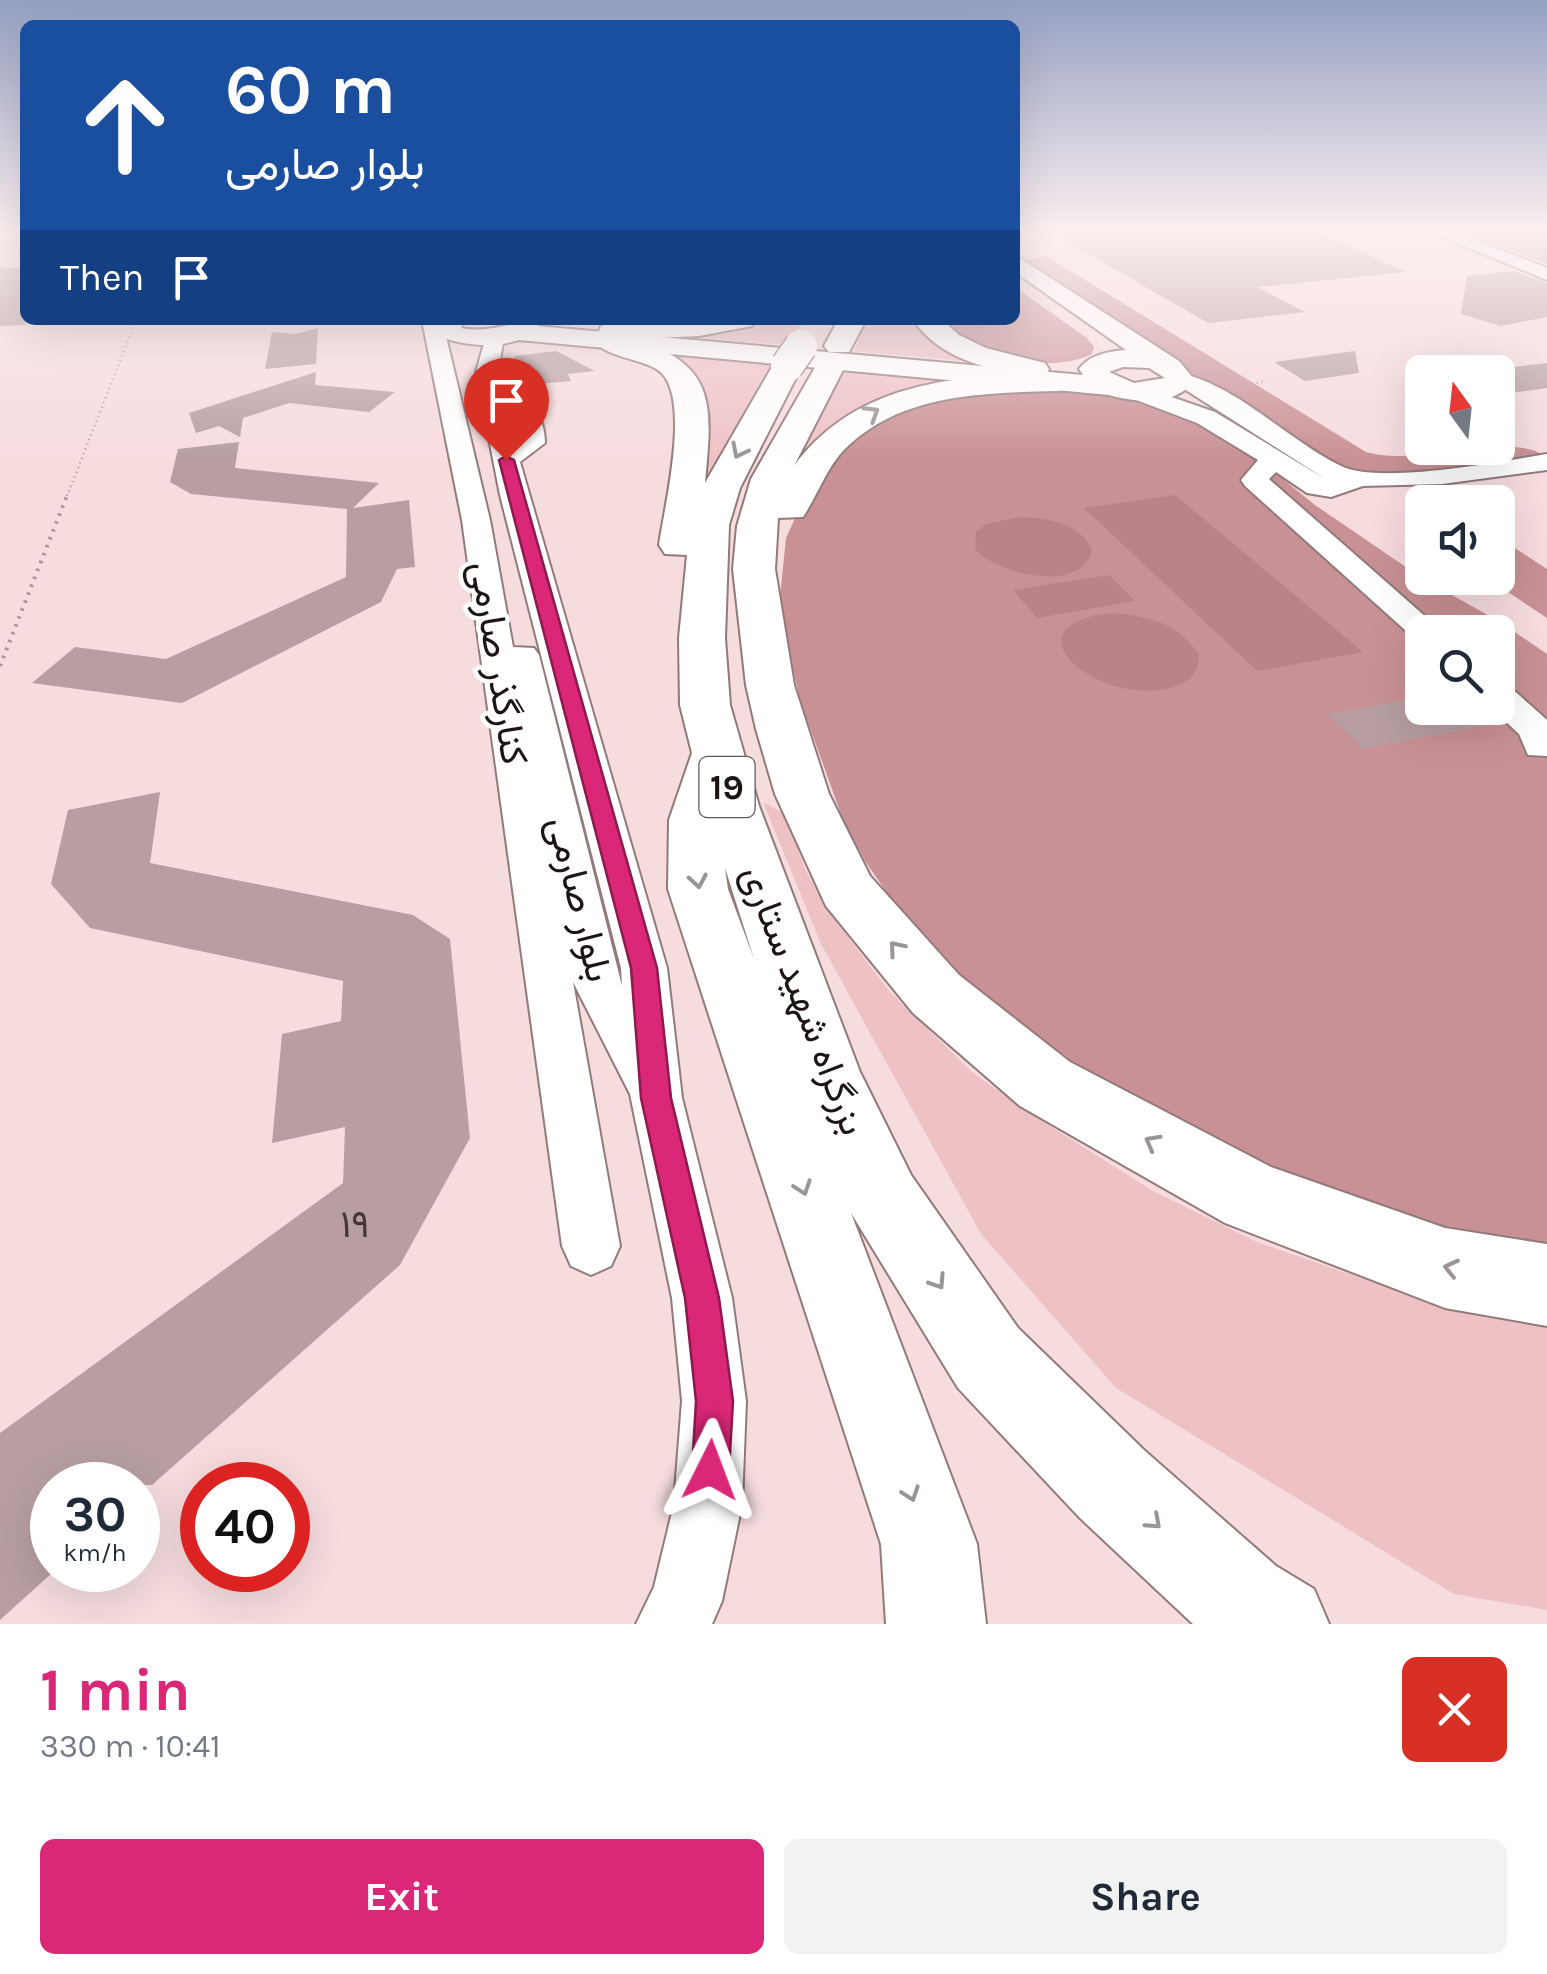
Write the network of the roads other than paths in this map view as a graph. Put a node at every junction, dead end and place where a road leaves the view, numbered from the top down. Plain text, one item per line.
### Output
1 (1055, 308) edge
2 (1080, 308) edge
3 (715, 325) edge
4 (931, 325) edge
5 (444, 326) edge
6 (517, 328) edge
7 (609, 336) junction
8 (821, 344) edge
9 (1172, 372) junction
10 (1049, 376) junction
11 (1112, 376) junction
12 (1273, 458) junction
13 (1547, 462) edge
14 (1334, 482) junction
15 (496, 518) junction
16 (1407, 615) edge
17 (770, 685) junction
18 (1515, 711) edge
19 (712, 729) junction
20 (1542, 746) dead end
21 (656, 1098) junction
22 (591, 1246) dead end
23 (1547, 1284) edge
24 (672, 1624) edge
25 (936, 1624) edge
26 (1279, 1624) edge

1 - 11 main road
2 - 9 main road
3 - 7 highway
4 - 10 highway
5 - 6 main road
5 - 15 street, بلوار صارمی
6 - 7 main road
6 - 15 street, بلوار صارمی
7 - 10 main road
7 - 19 highway
8 - 17 highway, بزرگراه شهید ستاری / 19
8 -> 19 highway, بزرگراه شهید ستاری / 19
9 - 11 main road
9 - 11 main road
9 - 14 street
10 - 11 main road
17 -> 10 highway
11 - 12 street
12 - 14 street
12 - 16 street
13 - 14 street
15 - 21 street, بلوار صارمی
15 - 21 street, بلوار صارمی
15 - 22 street, کنارگذر صارمی
23 -> 17 highway, بزرگراه شهید ستاری / 19
18 - 20 street
19 -> 25 highway
19 -> 26 highway, بزرگراه شهید ستاری / 19
21 - 24 street

